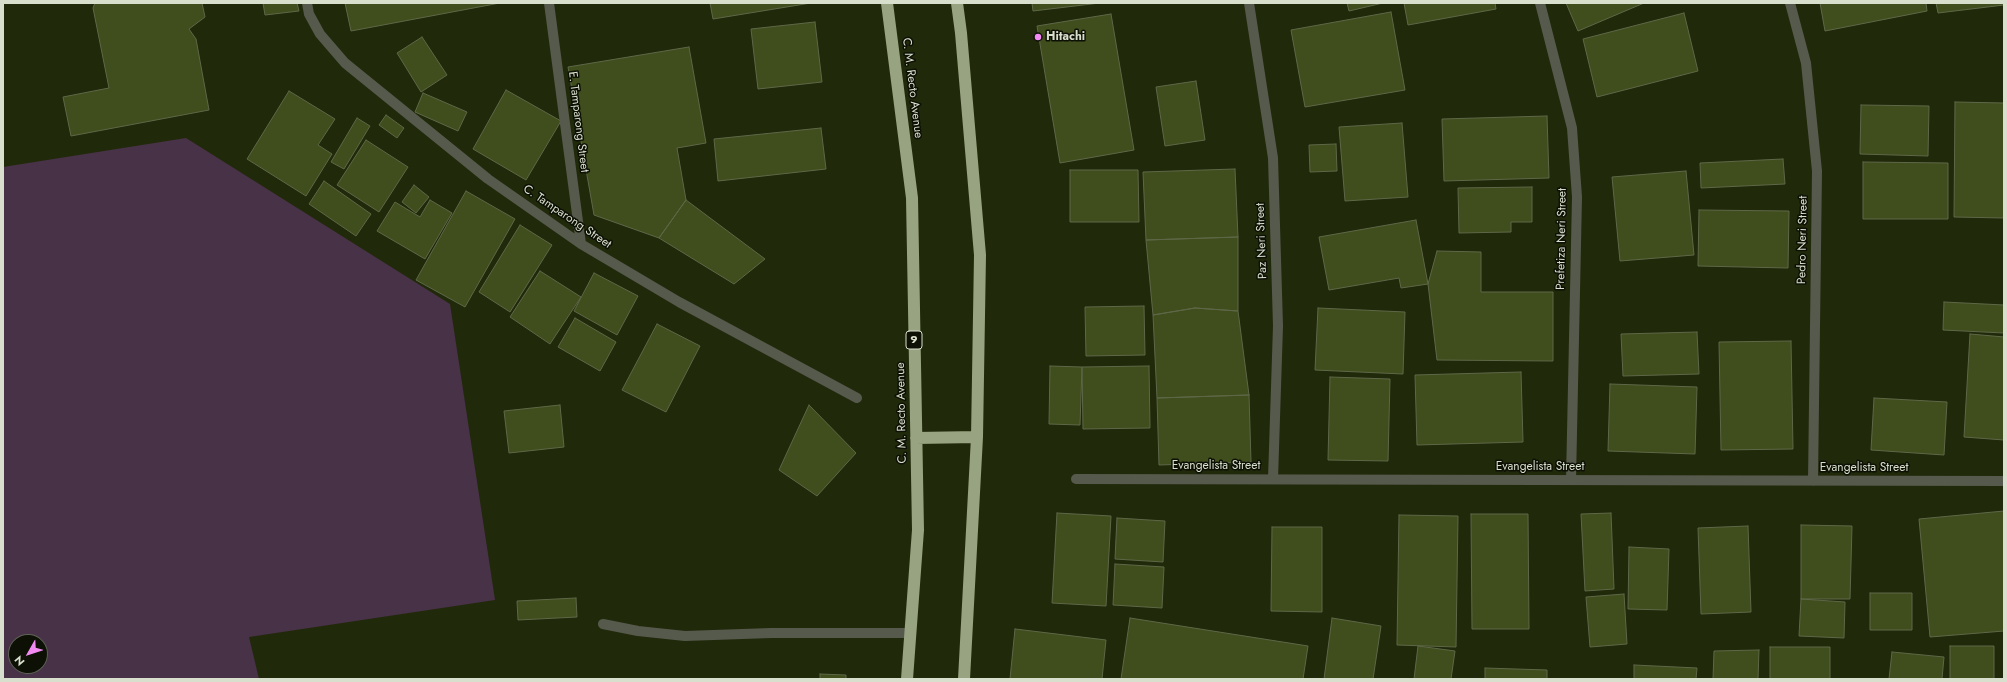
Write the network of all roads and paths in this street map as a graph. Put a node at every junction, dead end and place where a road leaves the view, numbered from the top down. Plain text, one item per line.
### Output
1 (307, 3) edge
2 (549, 3) edge
3 (887, 3) edge
4 (956, 3) edge
5 (1249, 3) edge
6 (1540, 3) edge
7 (1790, 3) edge
8 (581, 244) junction
9 (857, 398) dead end
10 (977, 437) junction
11 (916, 438) junction
12 (1076, 479) dead end
13 (1273, 479) junction
14 (1571, 480) junction
15 (1813, 481) junction
16 (2004, 481) edge
17 (603, 624) dead end
18 (910, 633) junction
19 (907, 679) edge
20 (964, 679) edge

1 - 8 street, C. Tamparong Street
2 - 8 street, E. Tamparong Street
3 - 11 highway, C. M. Recto Avenue / 9
4 - 10 highway
5 - 13 street, Paz Neri Street
6 - 14 street, Prefetiza Neri Street
7 - 15 street, Pedro Neri Street
8 - 9 street, C. Tamparong Street
10 - 11 highway
10 - 20 highway
11 - 18 highway, C. M. Recto Avenue / 9
12 - 13 street, Evangelista Street
13 - 14 street, Evangelista Street
14 - 15 street, Evangelista Street
15 - 16 street, Evangelista Street
17 - 18 street
18 - 19 highway, C. M. Recto Avenue / 9

